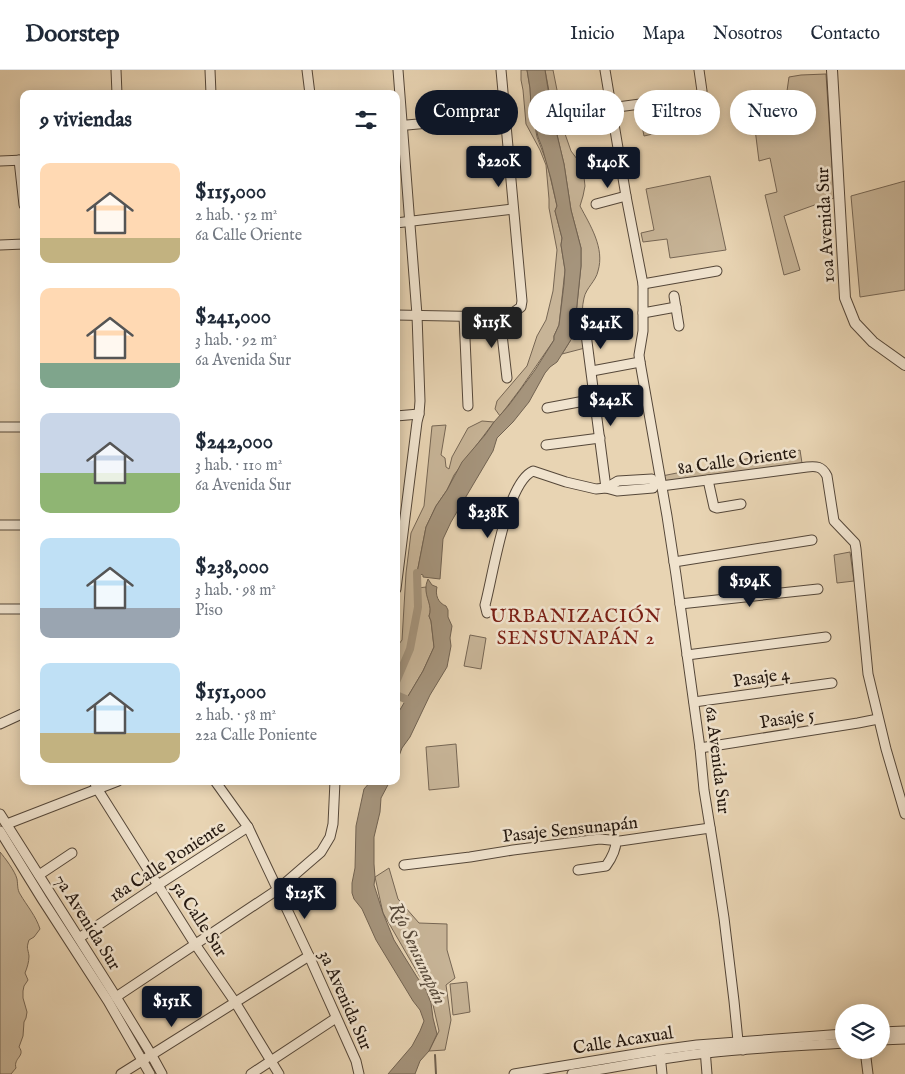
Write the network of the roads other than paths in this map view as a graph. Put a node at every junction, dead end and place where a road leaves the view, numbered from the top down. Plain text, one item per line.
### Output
1 (116, 70) edge
2 (210, 70) edge
3 (307, 70) edge
4 (398, 70) edge
5 (500, 70) edge
6 (605, 70) edge
7 (699, 70) edge
8 (832, 70) edge
9 (117, 90) edge
10 (211, 90) edge
11 (310, 90) edge
12 (398, 90) edge
13 (503, 90) edge
14 (608, 90) edge
15 (624, 106) edge
16 (415, 124) edge
17 (400, 125) edge
18 (400, 135) edge
19 (507, 135) edge
20 (616, 135) edge
21 (20, 160) edge
22 (0, 162) edge
23 (626, 196) junction
24 (596, 204) dead end
25 (513, 208) junction
26 (409, 222) junction
27 (400, 223) edge
28 (20, 244) edge
29 (0, 245) edge
30 (717, 271) dead end
31 (644, 284) junction
32 (674, 296) dead end
33 (676, 307) junction
34 (643, 313) junction
35 (400, 315) edge
36 (417, 315) junction
37 (464, 316) junction
38 (500, 317) junction
39 (679, 326) dead end
40 (586, 334) dead end
41 (900, 359) edge
42 (640, 362) junction
43 (905, 365) edge
44 (592, 371) junction
45 (507, 378) dead end
46 (595, 400) junction
47 (468, 406) dead end
48 (547, 408) dead end
49 (419, 414) junction
50 (400, 416) edge
51 (0, 427) edge
52 (20, 427) edge
53 (600, 438) junction
54 (546, 445) dead end
55 (708, 480) junction
56 (659, 484) junction
57 (606, 488) junction
58 (741, 504) dead end
59 (0, 525) edge
60 (20, 525) edge
61 (812, 540) dead end
62 (400, 556) edge
63 (674, 562) junction
64 (818, 589) dead end
65 (680, 604) junction
66 (0, 609) edge
67 (20, 609) edge
68 (487, 613) dead end
69 (826, 637) dead end
70 (688, 655) junction
71 (832, 683) dead end
72 (694, 702) junction
73 (20, 715) edge
74 (878, 719) junction
75 (0, 724) edge
76 (700, 748) junction
77 (218, 785) edge
78 (336, 785) edge
79 (96, 786) edge
80 (0, 814) edge
81 (905, 814) edge
82 (7, 824) junction
83 (248, 828) junction
84 (710, 828) junction
85 (0, 831) edge
86 (616, 841) junction
87 (72, 853) dead end
88 (404, 865) dead end
89 (578, 870) dead end
90 (39, 875) junction
91 (158, 885) junction
92 (277, 890) junction
93 (79, 938) junction
94 (195, 944) junction
95 (309, 956) junction
96 (116, 997) junction
97 (235, 1002) junction
98 (336, 1018) junction
99 (905, 1031) edge
100 (890, 1032) edge
101 (835, 1035) edge
102 (905, 1038) edge
103 (890, 1039) edge
104 (738, 1041) junction
105 (835, 1044) edge
106 (705, 1049) junction
107 (738, 1050) junction
108 (151, 1054) junction
109 (660, 1054) junction
110 (867, 1059) edge
111 (143, 1060) junction
112 (594, 1060) junction
113 (272, 1061) junction
114 (583, 1062) junction
115 (590, 1073) edge
116 (121, 1074) edge
117 (150, 1074) edge
118 (162, 1074) edge
119 (251, 1074) edge
120 (279, 1074) edge
121 (359, 1074) edge
122 (514, 1074) edge
123 (572, 1074) edge
124 (662, 1074) edge
125 (708, 1074) edge
126 (868, 1074) edge

1 - 9 street
2 - 10 street
3 - 11 street
4 - 12 street
5 - 13 street
6 - 14 street, 6a Avenida Sur
7 - 15 street
8 - 41 street, 10a Avenida Sur
16 - 17 street
18 - 26 street
19 - 25 street
20 - 23 street, 6a Avenida Sur
21 - 22 street
23 - 24 street
23 - 31 street, 6a Avenida Sur
25 - 26 street
25 - 38 street
26 - 27 street
26 - 36 street
28 - 29 street
30 - 31 street
31 - 34 street, 6a Avenida Sur
32 - 33 street
33 - 34 street
33 - 39 street
34 - 42 street, 6a Avenida Sur
35 - 36 street
36 - 37 street
36 - 49 street
37 - 38 street
37 - 47 street
38 - 45 street
40 - 44 street
41 - 43 street, 10a Avenida Sur
42 - 44 street
42 - 56 street, 6a Avenida Sur
44 - 46 street
46 - 48 street
46 - 53 street
49 - 50 street
49 - 62 street
51 - 52 street
53 - 54 street
53 - 57 street
55 - 56 street, 8a Calle Oriente
55 - 58 street
55 - 74 street, 8a Calle Oriente
56 - 57 street, 8a Calle Oriente
56 - 63 street, 6a Avenida Sur
57 - 68 street, 8a Calle Oriente
59 - 60 street
61 - 63 street
63 - 65 street, 6a Avenida Sur
64 - 65 street
65 - 70 street, 6a Avenida Sur
66 - 67 street
69 - 70 street
70 - 72 street, 6a Avenida Sur
71 - 72 street, Pasaje 4
72 - 76 street, 6a Avenida Sur
73 - 75 street
74 - 76 street, Pasaje 5
74 - 81 street
76 - 84 street, 6a Avenida Sur
77 - 83 street, 3a Avenida Sur
78 - 92 street
79 - 82 street
79 - 91 street, 5a Calle Sur
80 - 82 street, 7a Avenida Sur
82 - 90 street, 7a Avenida Sur
83 - 91 street, 18a Calle Poniente
83 - 92 street, 3a Avenida Sur
84 - 86 street, Pasaje Sensunapán
84 - 104 street, 6a Avenida Sur
85 - 111 street, 7a Avenida Sur
86 - 88 street, Pasaje Sensunapán
86 - 89 street
87 - 90 street
90 - 93 street, 7a Avenida Sur
91 - 93 street, 18a Calle Poniente
91 - 94 street, 5a Calle Sur
92 - 94 street
92 - 95 street, 3a Avenida Sur
93 - 96 street, 7a Avenida Sur
94 - 96 street
94 - 97 street, 5a Calle Sur
95 - 97 street
95 - 98 street, 3a Avenida Sur
96 - 108 street, 7a Avenida Sur
97 - 108 street
97 - 113 street, 5a Calle Sur
98 - 113 street
98 - 121 street, 3a Avenida Sur
99 - 100 street
101 - 104 street, Calle Acaxual
102 - 103 street
104 - 106 street, Calle Acaxual
104 - 107 street
105 - 107 street, Calle Acaxual
106 - 107 street, Calle Acaxual
106 - 109 street, Calle Acaxual
106 - 125 street
108 - 111 street
108 - 118 street, 7a Avenida Sur
109 - 112 street, Calle Acaxual
109 - 115 street, Calle Acaxual
109 - 124 street
110 - 126 street
111 - 116 street
111 - 117 street, 7a Avenida Sur
112 - 114 street, Calle Acaxual
112 - 115 street
113 - 119 street
113 - 120 street, 5a Calle Sur
114 - 115 street
114 - 122 street, Calle Acaxual
115 - 123 street, Calle Acaxual

